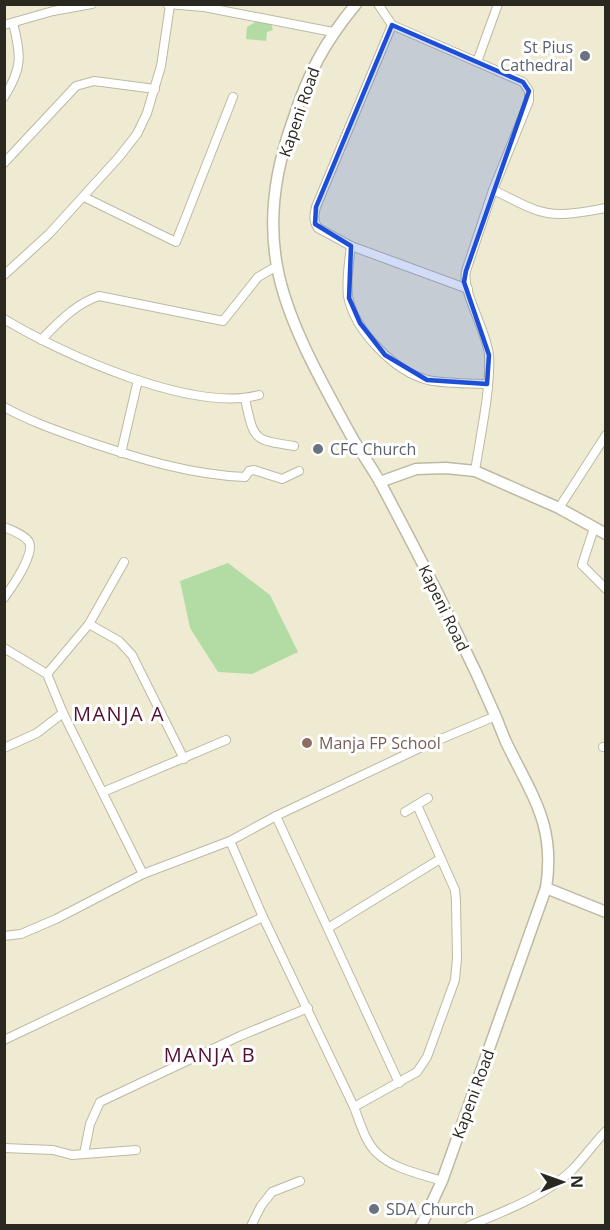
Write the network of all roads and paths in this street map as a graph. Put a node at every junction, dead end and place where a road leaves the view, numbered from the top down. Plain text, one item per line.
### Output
1 (92, 4) edge
2 (356, 4) edge
3 (378, 4) edge
4 (498, 4) edge
5 (169, 5) edge
6 (9, 24) edge
7 (392, 25) junction
8 (333, 32) junction
9 (477, 62) junction
10 (155, 89) junction
11 (4, 97) edge
12 (233, 97) dead end
13 (4, 163) edge
14 (493, 190) junction
15 (84, 196) junction
16 (606, 208) edge
17 (351, 246) junction
18 (277, 266) junction
19 (4, 275) edge
20 (468, 289) junction
21 (4, 319) edge
22 (41, 340) junction
23 (138, 380) junction
24 (487, 384) junction
25 (259, 394) dead end
26 (245, 399) junction
27 (4, 407) edge
28 (606, 435) edge
29 (294, 446) dead end
30 (121, 453) junction
31 (299, 471) dead end
32 (475, 471) junction
33 (380, 482) junction
34 (559, 508) junction
35 (4, 526) edge
36 (594, 528) junction
37 (606, 534) edge
38 (124, 562) dead end
39 (606, 589) edge
40 (4, 597) edge
41 (89, 624) junction
42 (4, 648) edge
43 (46, 674) junction
44 (63, 713) junction
45 (496, 716) junction
46 (226, 740) dead end
47 (4, 748) edge
48 (184, 759) junction
49 (103, 792) junction
50 (428, 798) dead end
51 (417, 805) junction
52 (405, 812) dead end
53 (276, 816) junction
54 (230, 841) junction
55 (440, 859) junction
56 (143, 874) junction
57 (546, 888) junction
58 (606, 912) edge
59 (263, 917) junction
60 (328, 928) junction
61 (4, 936) edge
62 (308, 1008) junction
63 (4, 1040) edge
64 (399, 1083) junction
65 (354, 1107) junction
66 (606, 1131) edge
67 (4, 1148) edge
68 (136, 1150) dead end
69 (84, 1154) junction
70 (300, 1181) dead end
71 (442, 1181) junction
72 (251, 1226) edge
73 (421, 1226) edge
74 (469, 1226) edge

1 - 6 street
2 - 8 main road, Kapeni Road
3 - 7 street
4 - 9 street
5 - 8 street
5 - 10 street
6 - 11 street
7 - 9 street
7 - 17 street
8 - 18 main road, Kapeni Road
9 - 14 street
10 - 13 street
10 - 15 street
12 - 15 street
14 - 16 street
14 - 20 street
15 - 19 street
17 - 20 street
17 - 24 street
18 - 22 street
18 - 33 main road, Kapeni Road
20 - 24 street
21 - 22 street
22 - 23 street
23 - 26 street
23 - 30 street
24 - 32 street
25 - 26 street
26 - 29 street
27 - 30 street
28 - 34 street
30 - 31 street
32 - 33 main road
32 - 34 main road
33 - 45 main road, Kapeni Road
34 - 36 main road
35 - 40 street
36 - 37 main road
36 - 39 street
38 - 41 street
41 - 43 street
41 - 48 street
42 - 43 street
43 - 44 street
44 - 47 street
44 - 49 street
45 - 53 street
45 - 57 main road, Kapeni Road
46 - 48 street
48 - 49 street
49 - 56 street
50 - 51 street
51 - 52 street
51 - 55 street
53 - 54 street
53 - 60 street
54 - 56 street
54 - 59 street
55 - 60 street
55 - 64 street
56 - 61 street
57 - 58 main road
57 - 71 main road, Kapeni Road
59 - 62 street
59 - 63 street
60 - 64 street
62 - 65 street
62 - 69 street
64 - 65 street
65 - 71 street
66 - 74 street
67 - 69 street
68 - 69 street
70 - 72 street
71 - 73 main road, Kapeni Road

